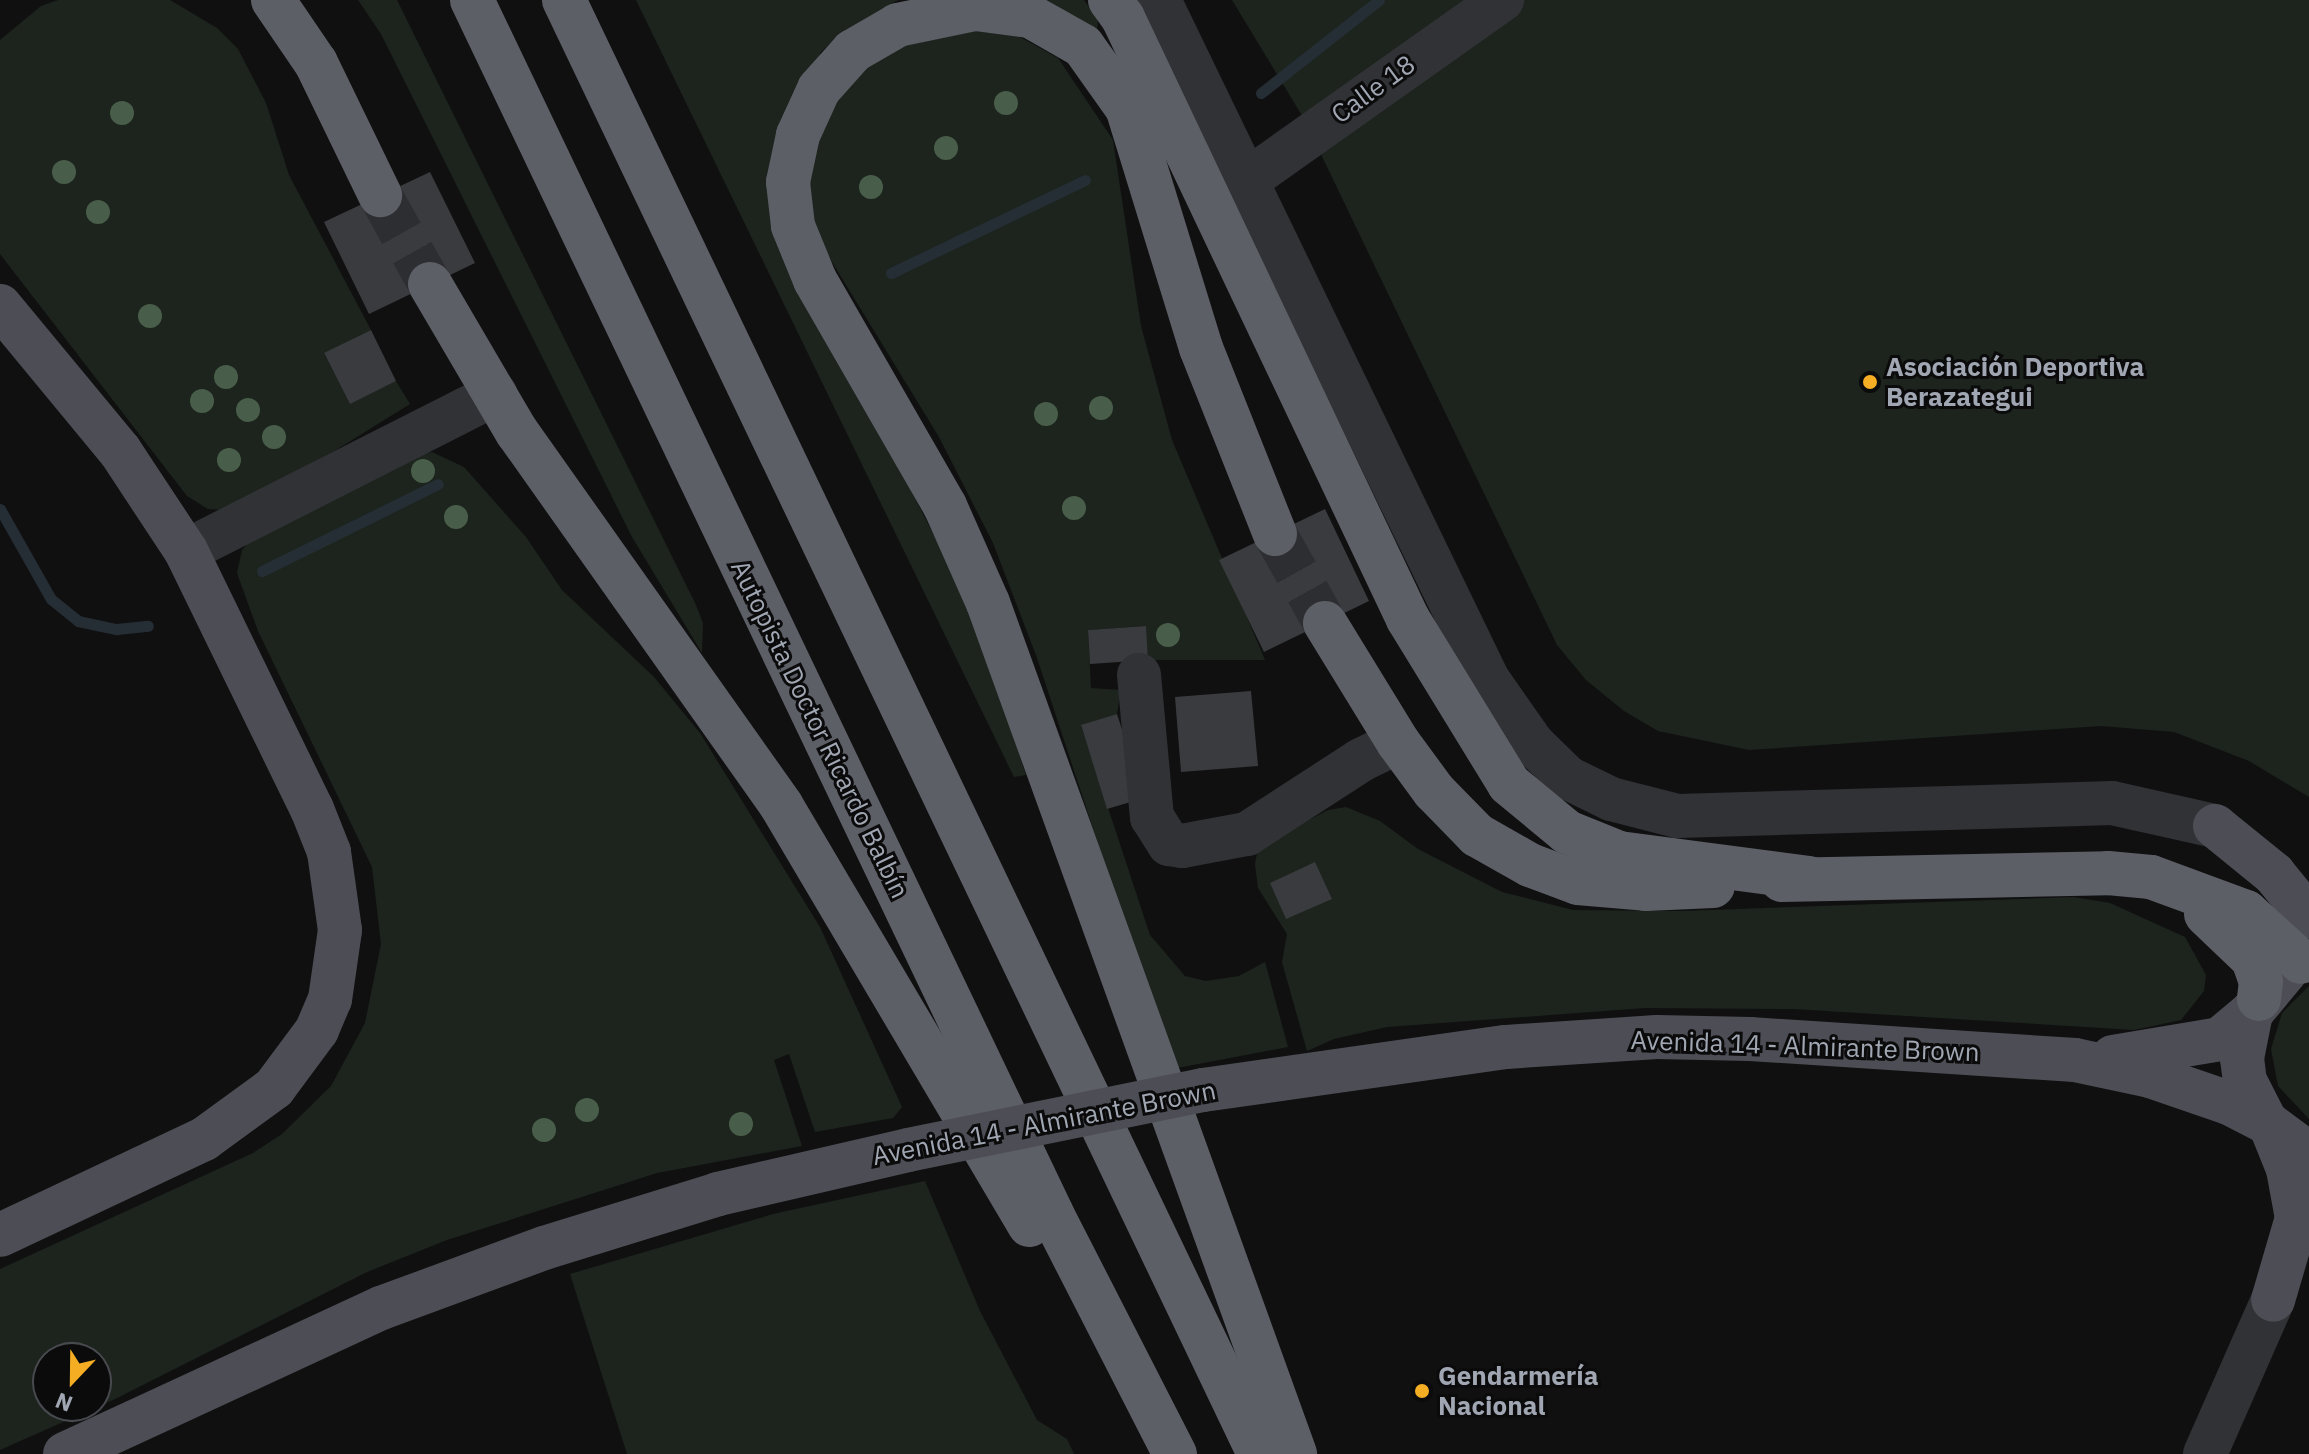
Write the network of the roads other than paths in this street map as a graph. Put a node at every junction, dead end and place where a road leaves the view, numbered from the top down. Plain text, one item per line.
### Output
1 (273, 0) edge
2 (472, 0) edge
3 (564, 0) edge
4 (982, 0) edge
5 (1110, 0) edge
6 (1159, 0) edge
7 (1502, 0) edge
8 (1030, 16) junction
9 (1246, 181) junction
10 (380, 195) tunnel mouth
11 (430, 284) tunnel mouth
12 (0, 306) edge
13 (495, 394) junction
14 (1275, 534) tunnel mouth
15 (186, 551) junction
16 (1325, 623) tunnel mouth
17 (1139, 675) dead end
18 (1398, 742) junction
19 (2215, 826) junction
20 (2108, 873) junction
21 (2309, 874) edge
22 (1809, 878) junction
23 (2307, 950) edge
24 (2255, 1006) junction
25 (2075, 1060) junction
26 (2269, 1126) junction
27 (2309, 1154) edge
28 (0, 1235) edge
29 (2309, 1248) edge
30 (2273, 1300) junction
31 (65, 1454) edge
32 (1165, 1454) edge
33 (1175, 1454) edge
34 (1259, 1454) edge
35 (1295, 1454) edge
36 (2205, 1454) edge

1 - 10 highway
2 - 33 highway, Autopista Doctor Ricardo Balbín
3 - 34 highway
4 - 8 highway
5 - 22 highway
6 - 9 street
7 - 9 street, Calle 18
8 - 14 highway
8 - 35 highway
9 - 19 street
11 - 13 highway
12 - 15 main road
13 - 15 street
13 - 32 highway
15 - 28 main road
16 - 18 highway
17 - 18 street
18 - 22 highway
19 - 21 main road
19 - 23 main road
20 - 22 highway
20 - 23 highway
20 - 24 highway
23 - 24 main road, Avenida 14 - Almirante Brown
24 - 25 main road, Avenida 14 - Almirante Brown
24 - 26 main road
25 - 26 main road, Avenida 14 - Almirante Brown
25 - 31 main road, Avenida 14 - Almirante Brown, bridge
26 - 27 main road, Avenida 14 - Almirante Brown
26 - 30 main road
29 - 30 main road
30 - 36 street

